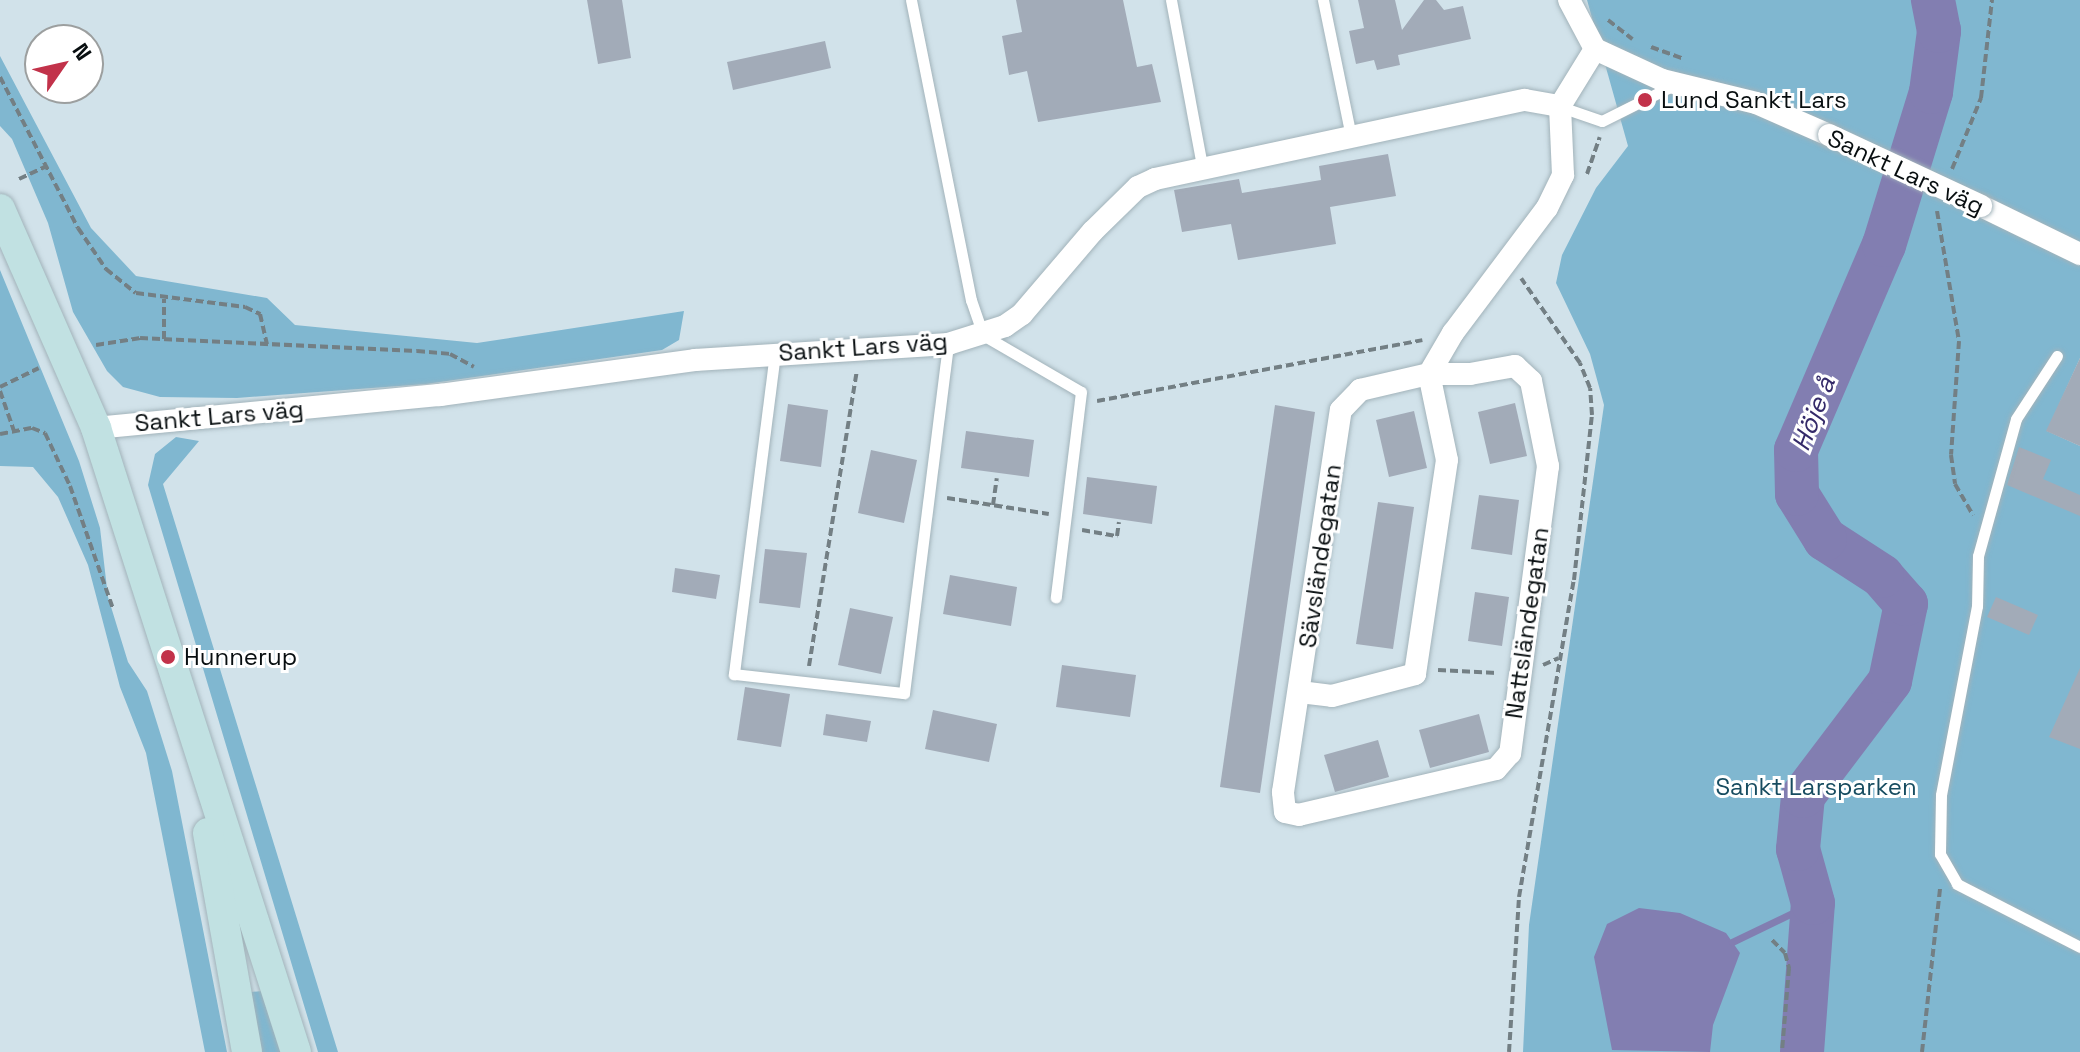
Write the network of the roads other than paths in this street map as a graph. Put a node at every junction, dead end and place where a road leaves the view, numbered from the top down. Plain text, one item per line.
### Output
1 (911, 0) edge
2 (1171, 0) edge
3 (1323, 0) edge
4 (1569, 0) edge
5 (1595, 49) junction
6 (1680, 82) junction
7 (1560, 106) junction
8 (1351, 136) junction
9 (1202, 166) junction
10 (0, 209) edge
11 (2080, 254) edge
12 (983, 335) junction
13 (948, 344) junction
14 (775, 352) junction
15 (2057, 356) dead end
16 (1429, 374) junction
17 (96, 428) junction
18 (1056, 597) dead end
19 (1300, 692) junction
20 (192, 740) junction
21 (1299, 815) joint
22 (2080, 947) edge
23 (247, 1052) edge
24 (296, 1052) edge

1 - 12 lane
2 - 9 lane
3 - 8 lane
4 - 5 street
5 - 6 street, Sankt Lars väg
5 - 7 street
6 - 7 lane
6 - 11 street, Sankt Lars väg, bridge
7 - 8 street, Sankt Lars väg
7 - 16 street
8 - 9 street, Sankt Lars väg
9 - 12 street, Sankt Lars väg
10 - 17 main road
12 - 13 street, Sankt Lars väg
12 - 18 lane
13 - 14 street, Sankt Lars väg
13 - 14 lane
14 - 17 street, Sankt Lars väg
15 - 22 lane
16 - 19 street, Sävsländegatan
16 - 19 street
16 - 21 street, Nattsländegatan
17 - 20 main road
19 - 21 street, Sävsländegatan
20 - 23 main road
20 - 24 main road

